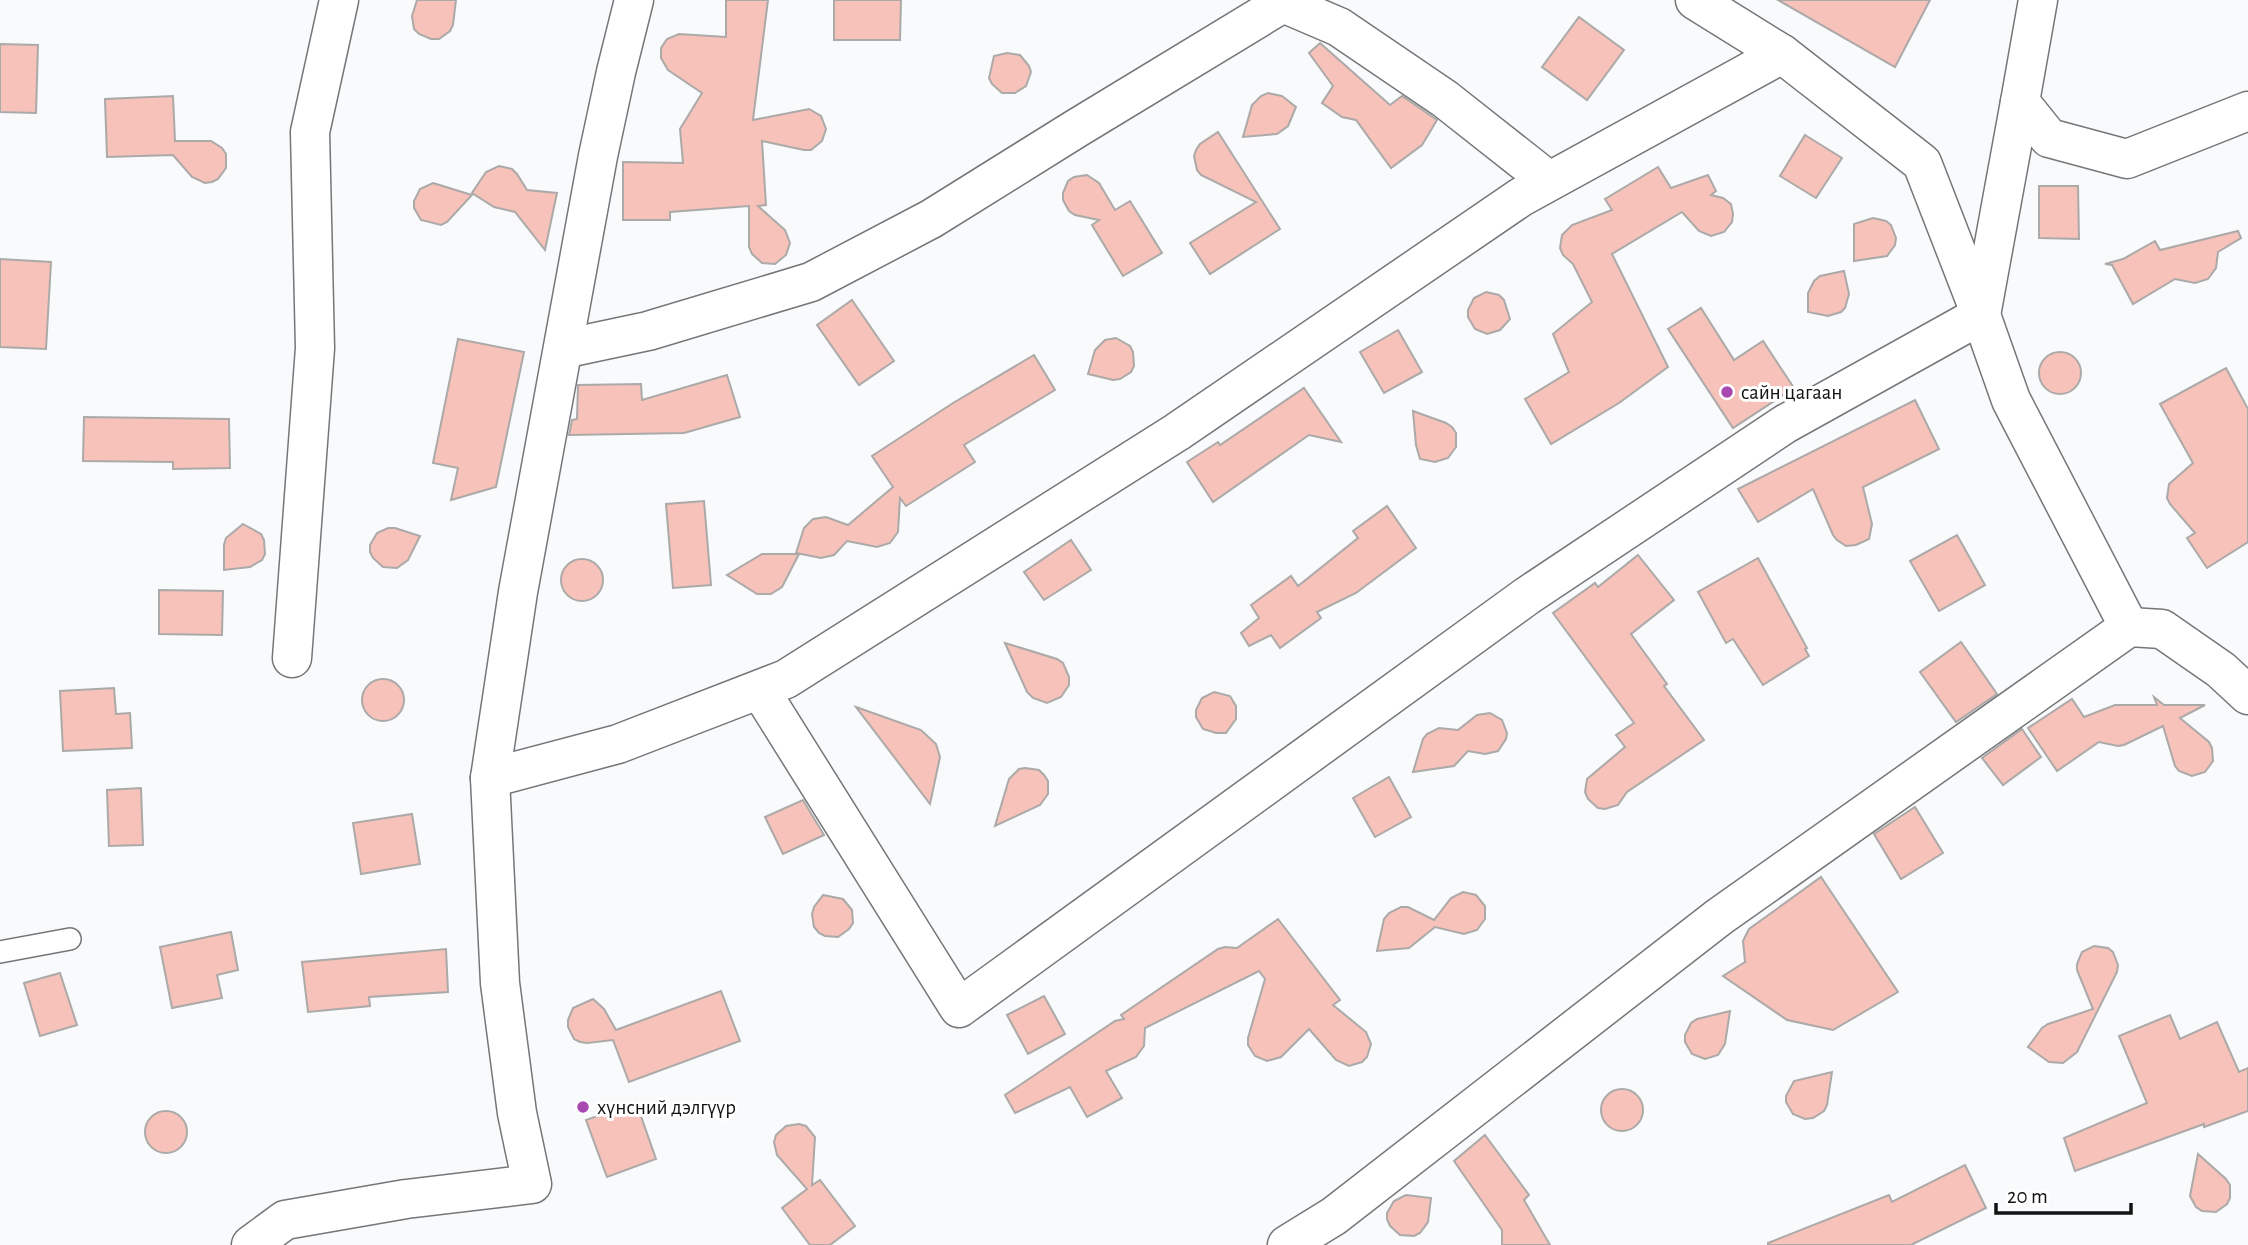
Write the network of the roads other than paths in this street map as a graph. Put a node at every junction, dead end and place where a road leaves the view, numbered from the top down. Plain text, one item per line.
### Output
1 (339, 0) edge
2 (634, 0) edge
3 (1696, 0) edge
4 (2038, 0) edge
5 (1782, 54) junction
6 (2020, 102) junction
7 (2248, 111) edge
8 (1549, 181) junction
9 (1982, 315) junction
10 (563, 349) junction
11 (2129, 628) junction
12 (292, 658) dead end
13 (760, 690) junction
14 (2248, 695) edge
15 (490, 778) junction
16 (71, 939) dead end
17 (0, 952) edge
18 (251, 1245) edge
19 (1287, 1245) edge

1 - 12 street
2 - 10 street
3 - 5 street
4 - 6 street
5 - 8 street
5 - 9 street
6 - 7 street
6 - 9 street
8 - 10 street
8 - 13 street
9 - 11 street
9 - 13 street
10 - 15 street
11 - 14 street
11 - 19 street
13 - 15 street
15 - 18 street
16 - 17 lane

